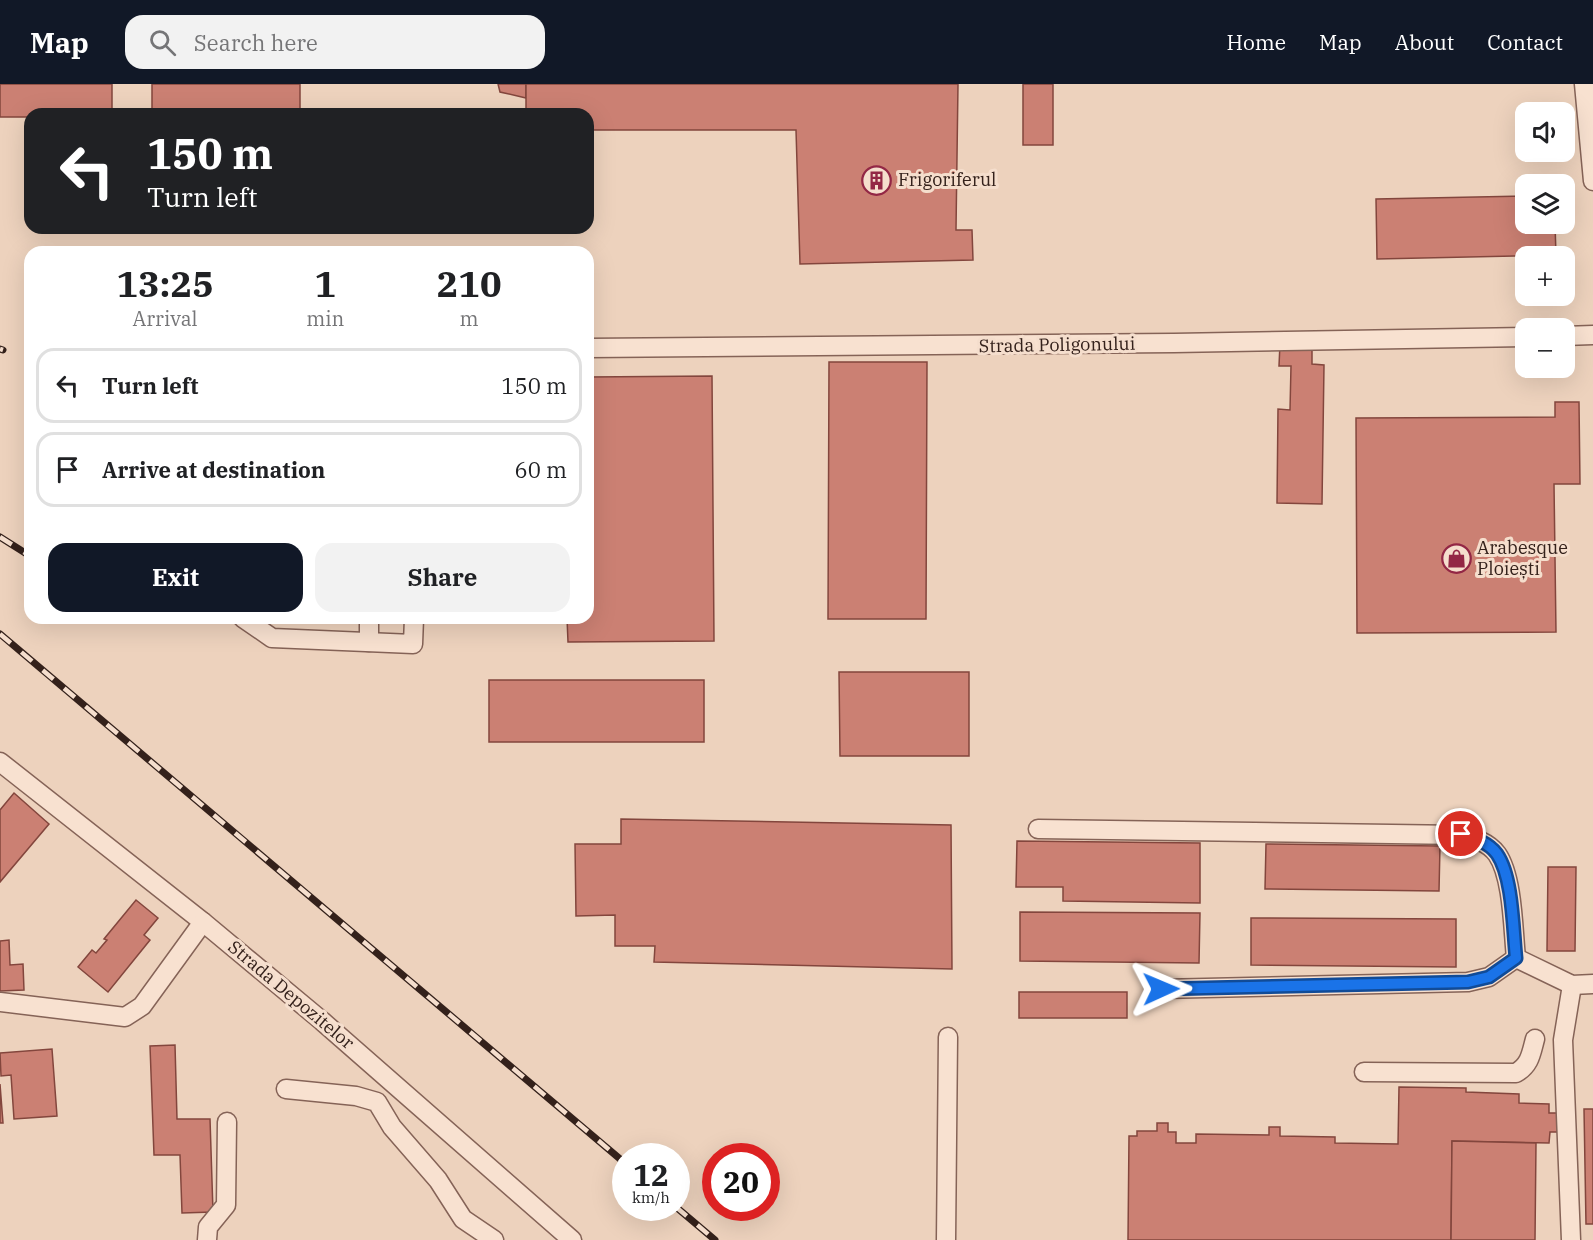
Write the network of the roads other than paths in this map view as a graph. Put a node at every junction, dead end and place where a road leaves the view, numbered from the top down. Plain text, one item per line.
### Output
1 (1584, 84) edge
2 (1593, 181) edge
3 (1593, 335) edge
4 (1575, 336) edge
5 (1515, 337) edge
6 (594, 348) edge
7 (252, 624) edge
8 (369, 624) edge
9 (414, 624) edge
10 (369, 642) junction
11 (0, 762) edge
12 (1038, 829) dead end
13 (203, 922) junction
14 (1516, 958) junction
15 (1593, 984) edge
16 (1572, 986) junction
17 (1161, 989) dead end
18 (0, 1002) edge
19 (948, 1037) dead end
20 (1535, 1039) dead end
21 (1364, 1072) dead end
22 (286, 1089) dead end
23 (227, 1122) dead end
24 (207, 1240) edge
25 (494, 1240) edge
26 (572, 1240) edge
27 (946, 1240) edge
28 (1571, 1240) edge

1 - 2 street
3 - 4 street
5 - 6 street, Strada Poligonului
7 - 10 street
8 - 10 street
9 - 10 street
11 - 13 street, Strada Depozitelor
12 - 14 street
13 - 18 street
13 - 26 street, Strada Depozitelor
14 - 16 street
14 - 17 street
15 - 16 street
16 - 28 street
19 - 27 street
20 - 21 street
22 - 25 street
23 - 24 street

